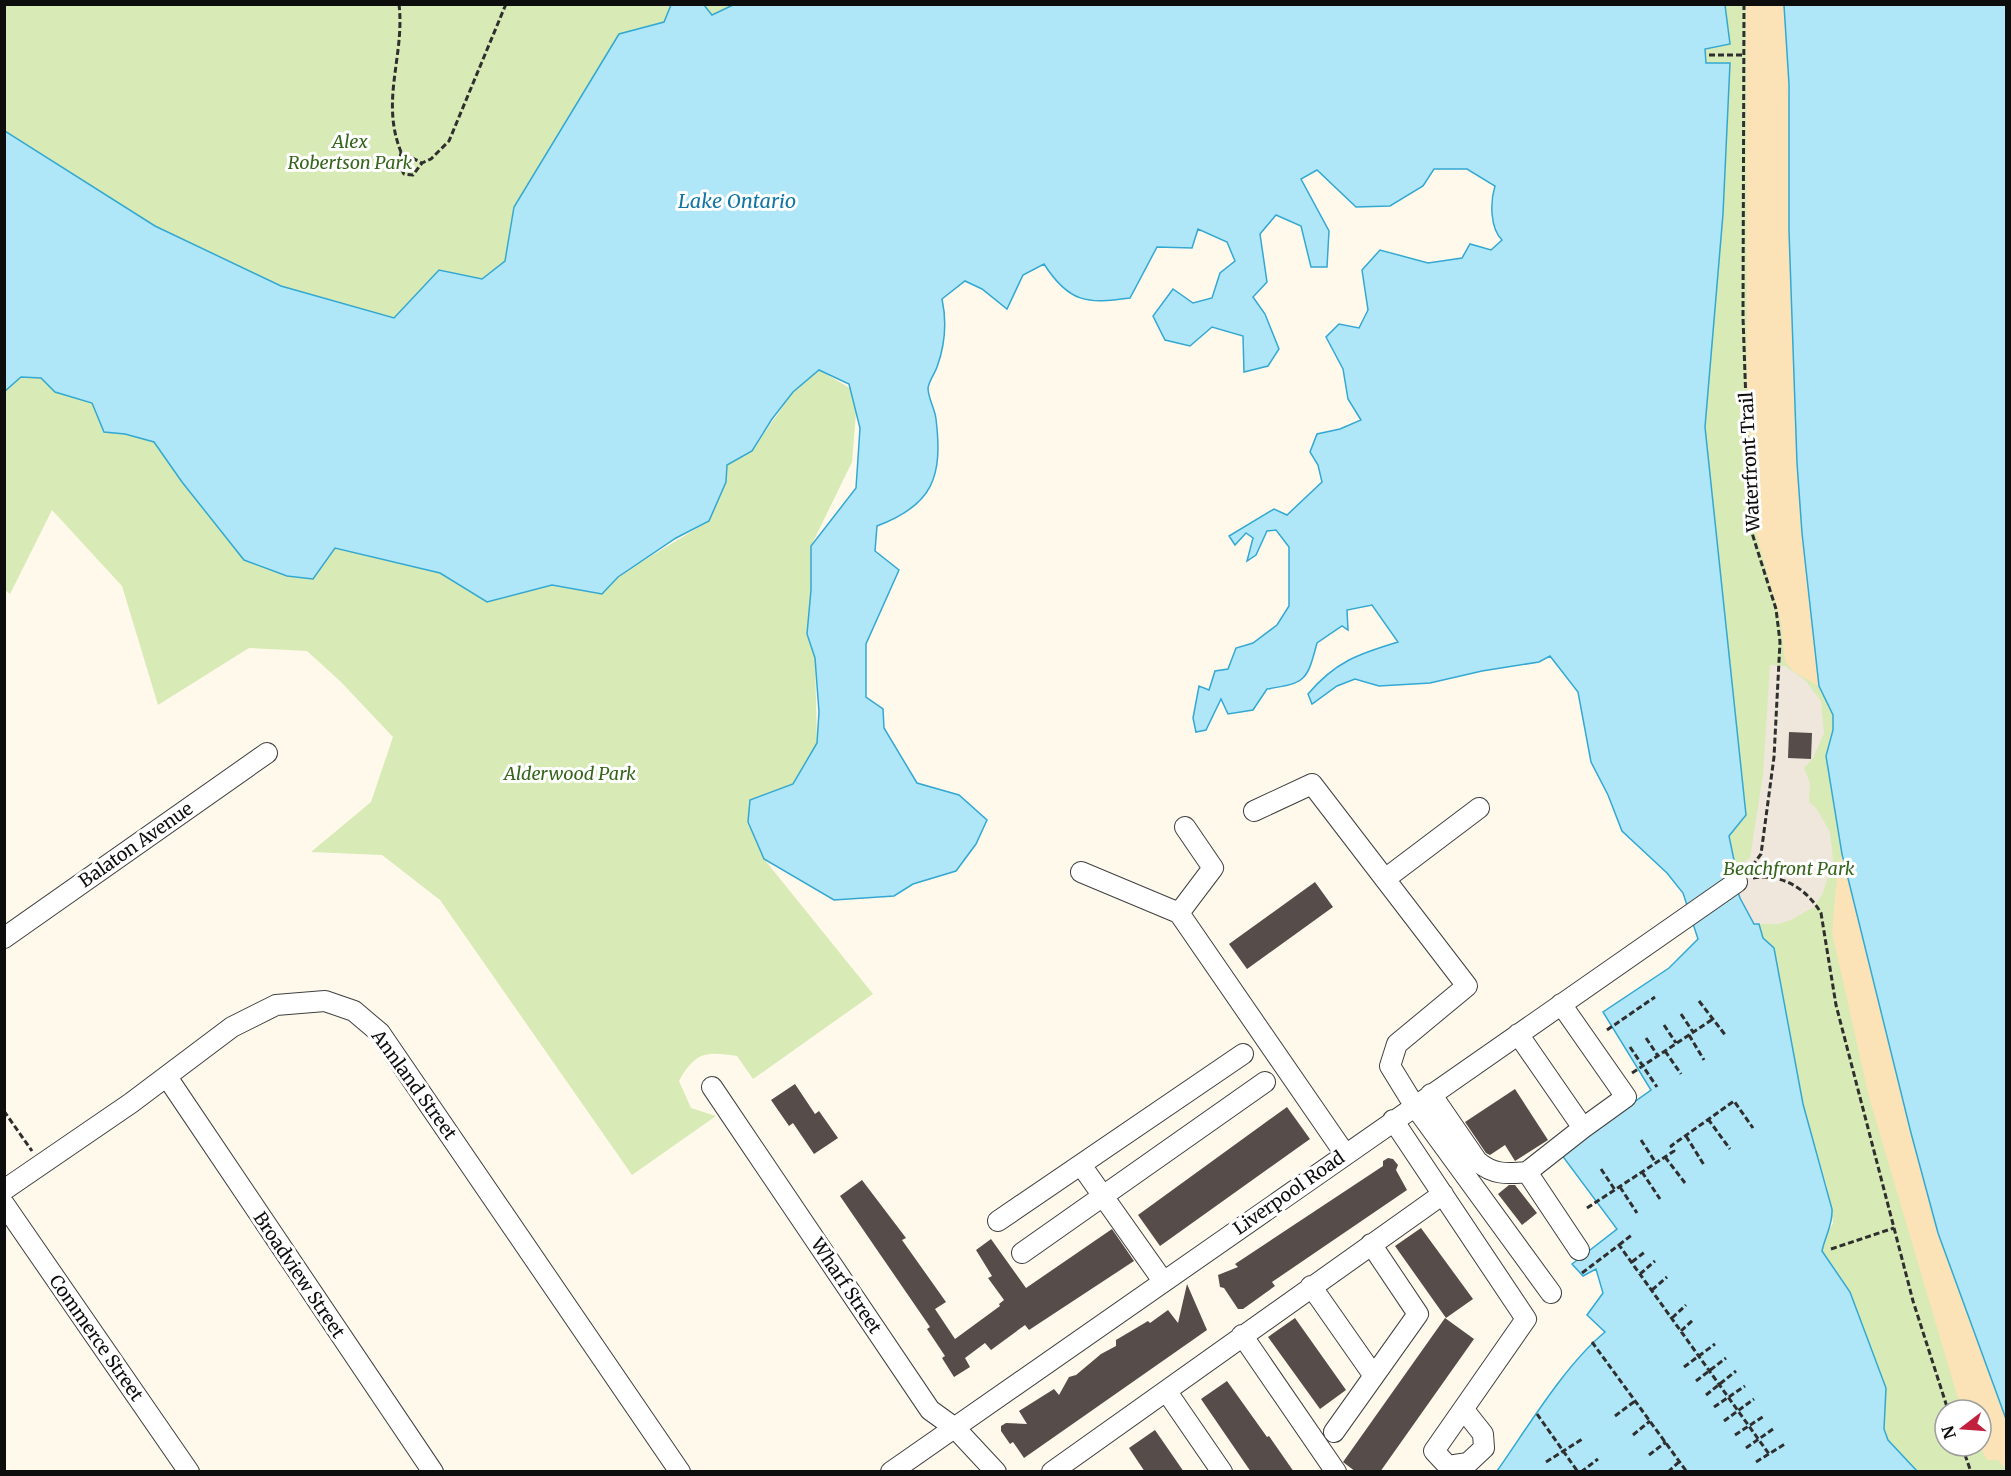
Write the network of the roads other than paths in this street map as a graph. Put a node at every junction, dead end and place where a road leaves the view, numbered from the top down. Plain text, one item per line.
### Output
1 (267, 753) dead end
2 (1479, 808) dead end
3 (1254, 811) dead end
4 (1185, 827) dead end
5 (1081, 872) dead end
6 (1385, 879) junction
7 (1737, 882) road end
8 (1179, 913) junction
9 (4, 938) edge
10 (1561, 1004) junction
11 (1518, 1034) junction
12 (1243, 1054) dead end
13 (167, 1077) junction
14 (1265, 1082) dead end
15 (711, 1087) dead end
16 (1431, 1094) junction
17 (1414, 1105) junction
18 (1393, 1120) junction
19 (1583, 1128) junction
20 (1345, 1154) junction
21 (1081, 1165) junction
22 (1527, 1172) junction
23 (4, 1190) edge
24 (1443, 1194) junction
25 (1103, 1197) junction
26 (4, 1204) edge
27 (998, 1221) dead end
28 (1371, 1244) junction
29 (1579, 1250) dead end
30 (1022, 1252) dead end
31 (1162, 1281) junction
32 (1311, 1286) junction
33 (1551, 1293) dead end
34 (1242, 1335) junction
35 (1374, 1376) junction
36 (1167, 1392) junction
37 (1464, 1410) dead end
38 (955, 1428) junction
39 (1334, 1432) dead end
40 (189, 1472) edge
41 (433, 1472) edge
42 (680, 1472) edge
43 (891, 1472) edge
44 (996, 1472) edge
45 (1052, 1472) edge
46 (1222, 1472) edge
47 (1336, 1472) edge

1 - 9 street, Balaton Avenue
2 - 6 street
3 - 6 street
4 - 8 street
5 - 8 street
6 - 17 street
7 - 10 street, Liverpool Road
8 - 20 street
10 - 11 street, Liverpool Road
10 - 19 street
11 - 16 street, Liverpool Road
11 - 19 street
12 - 21 street
13 - 23 street, Annland Street
13 - 41 street, Broadview Street
13 - 42 street, Annland Street
14 - 25 street
15 - 38 street, Wharf Street
16 - 17 street, Liverpool Road
16 - 22 street
17 - 18 street, Liverpool Road
17 - 33 street
18 - 20 street, Liverpool Road
18 - 24 street
19 - 22 street
20 - 31 street, Liverpool Road
21 - 25 street
21 - 27 street
22 - 29 street
24 - 28 street
24 - 37 street
25 - 30 street
25 - 31 street
26 - 40 street, Commerce Street
28 - 32 street
28 - 35 street
31 - 38 street, Liverpool Road
32 - 34 street
32 - 35 street
34 - 36 street
34 - 47 street
35 - 39 street
36 - 45 street
36 - 46 street
38 - 43 street, Liverpool Road
38 - 44 street, Wharf Street

